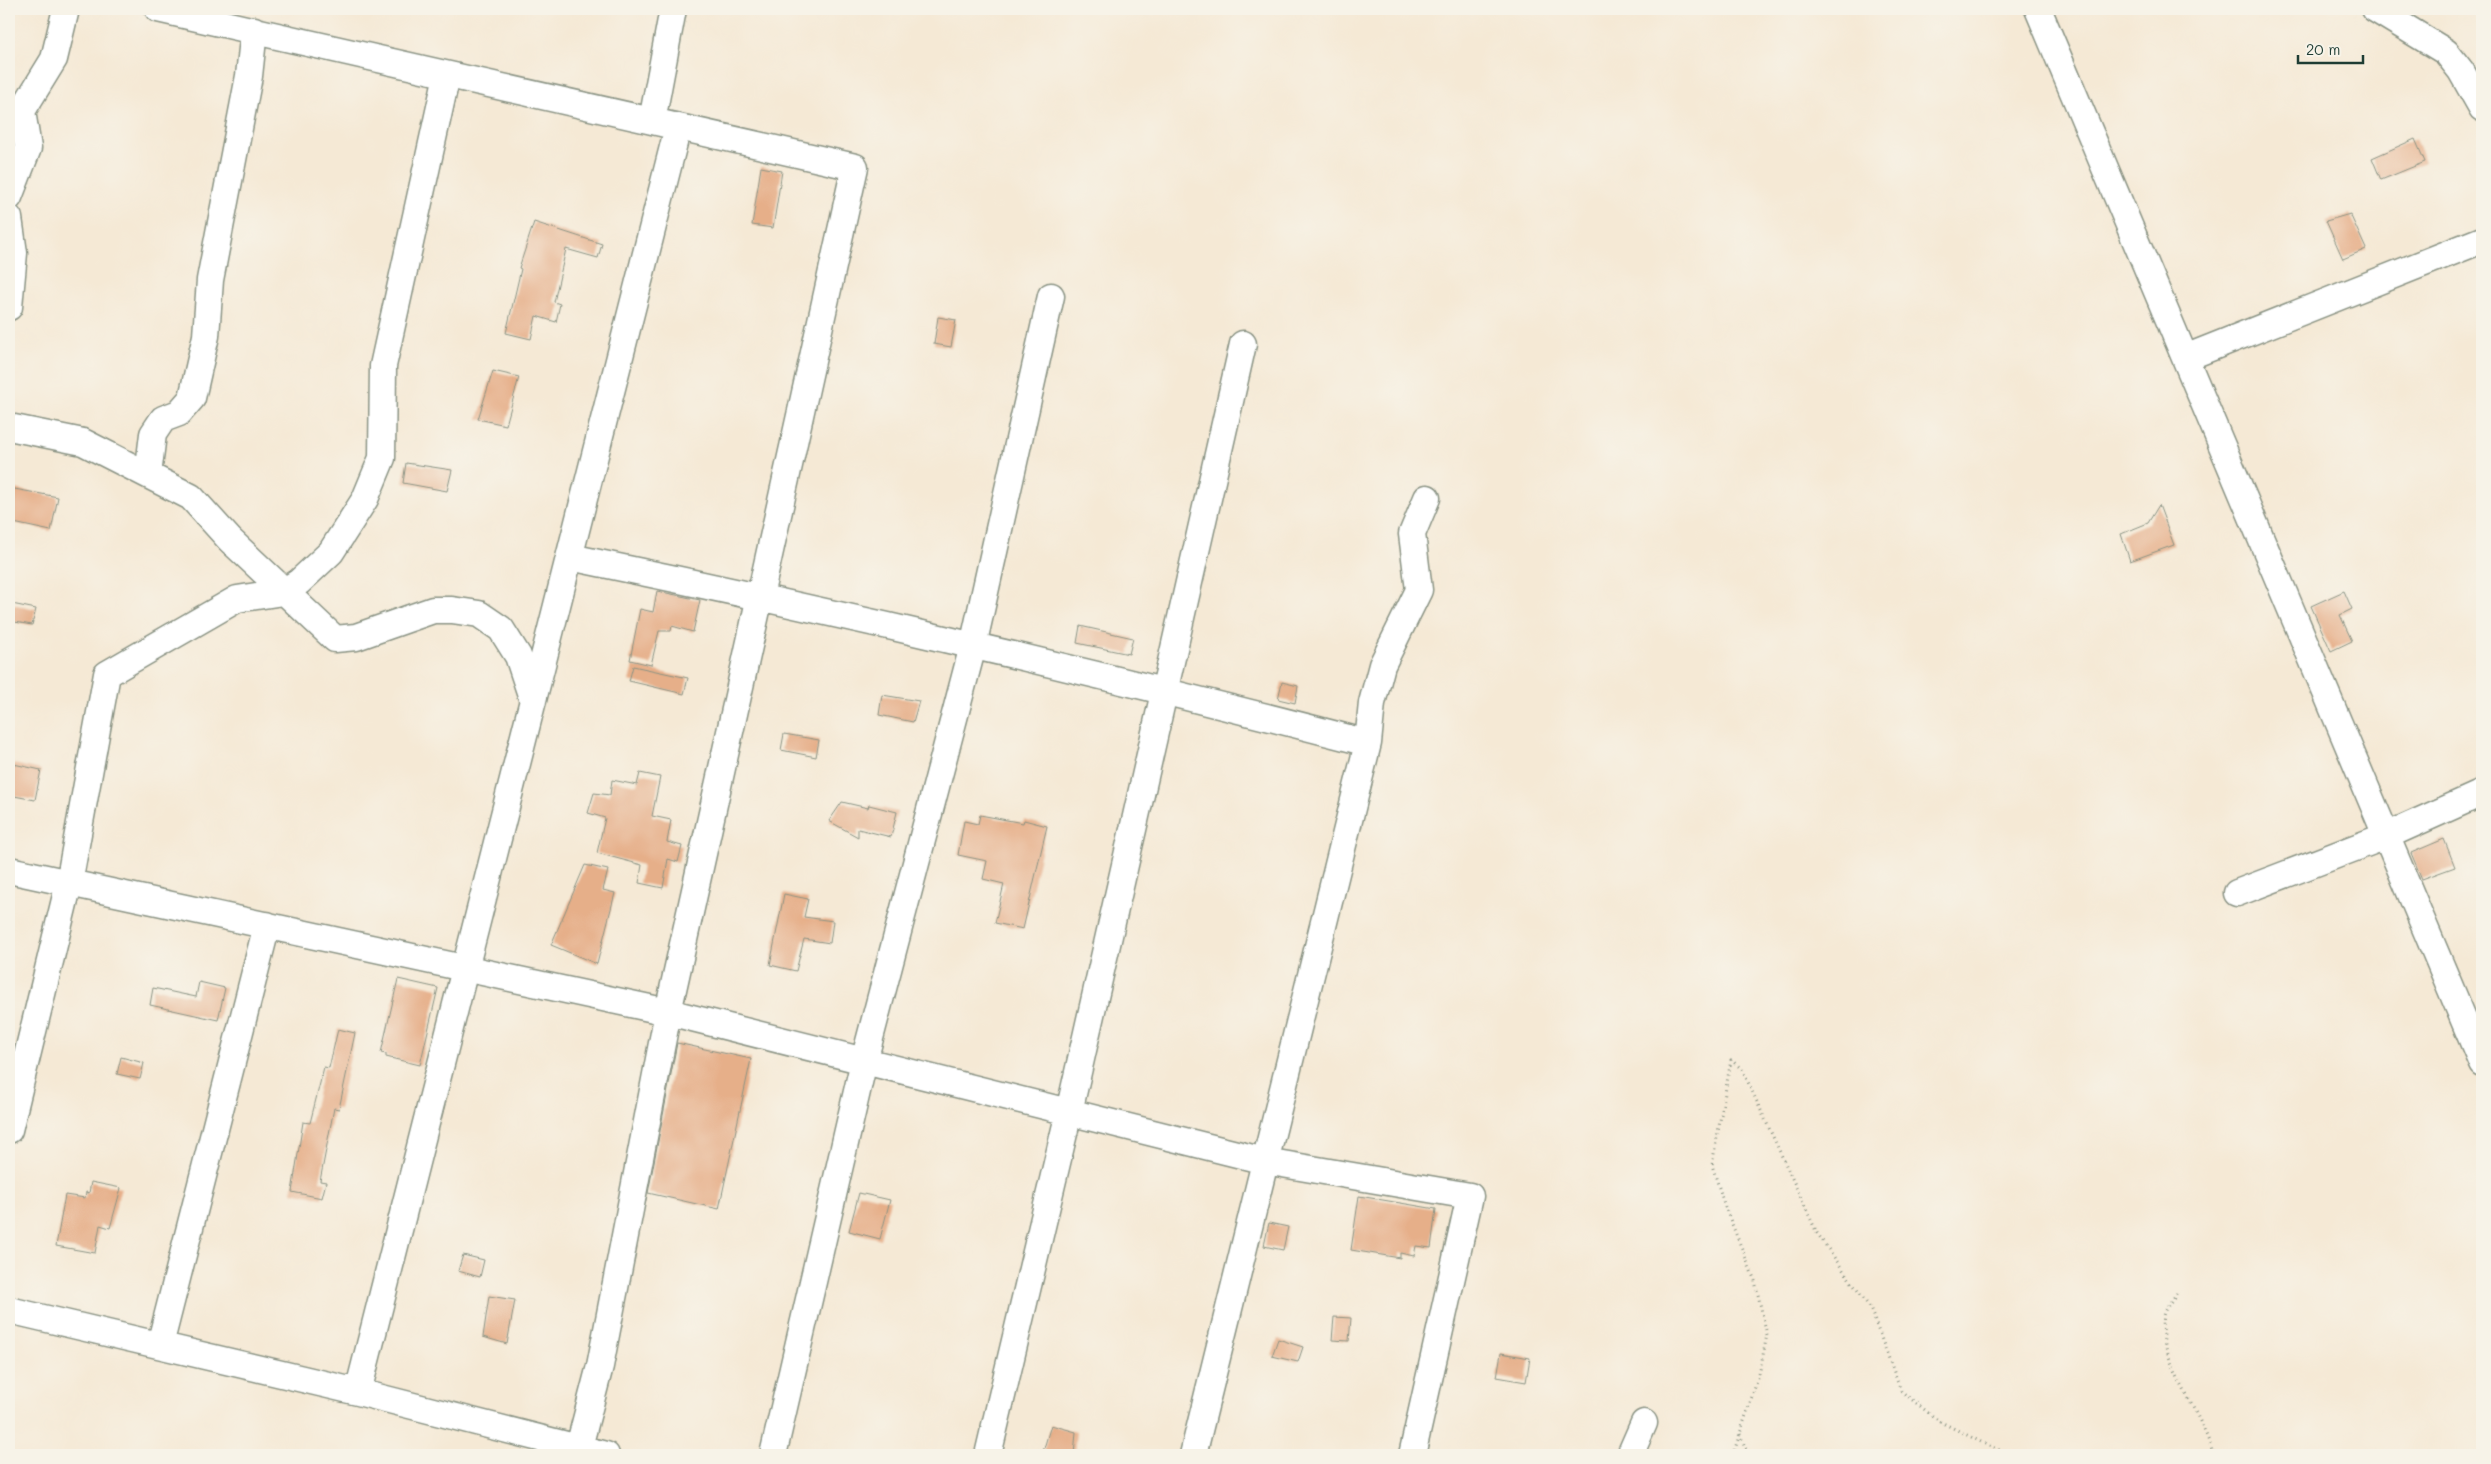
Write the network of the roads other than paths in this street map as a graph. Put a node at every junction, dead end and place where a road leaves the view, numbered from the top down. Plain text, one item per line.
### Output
1 (66, 9) edge
2 (158, 9) edge
3 (673, 9) edge
4 (2038, 9) edge
5 (2375, 9) edge
6 (254, 30) junction
7 (447, 74) junction
8 (2482, 108) edge
9 (652, 121) junction
10 (678, 127) junction
11 (9, 196) edge
12 (9, 218) edge
13 (2482, 240) edge
14 (1051, 296) dead end
15 (9, 307) edge
16 (1243, 344) dead end
17 (2185, 358) junction
18 (9, 427) edge
19 (148, 475) junction
20 (1427, 498) dead end
21 (570, 557) junction
22 (283, 592) junction
23 (761, 596) junction
24 (972, 646) junction
25 (1165, 690) junction
26 (533, 701) junction
27 (1368, 743) junction
28 (2482, 793) edge
29 (2386, 836) junction
30 (9, 870) edge
31 (69, 883) junction
32 (2237, 893) dead end
33 (267, 925) junction
34 (464, 968) junction
35 (668, 1012) junction
36 (864, 1061) junction
37 (2482, 1064) edge
38 (1069, 1112) junction
39 (9, 1130) edge
40 (1265, 1161) junction
41 (9, 1310) edge
42 (160, 1346) junction
43 (358, 1392) junction
44 (1644, 1423) dead end
45 (579, 1447) junction
46 (606, 1455) edge
47 (773, 1455) edge
48 (988, 1455) edge
49 (1193, 1455) edge
50 (1412, 1455) edge
51 (1630, 1455) edge

1 - 11 street
2 - 6 street
3 - 9 street
4 - 17 street
5 - 8 street
6 - 7 street
6 - 19 street
7 - 9 street
7 - 22 street
9 - 10 street
10 - 21 street
10 - 23 street
12 - 15 street
13 - 17 street
14 - 24 street
16 - 25 street
17 - 29 street
18 - 19 street
19 - 22 street
20 - 27 street
21 - 23 street
21 - 26 street
22 - 26 street
22 - 31 street
23 - 24 street
23 - 35 street
24 - 25 street
24 - 36 street
25 - 27 street
25 - 38 street
26 - 34 street
27 - 40 street
28 - 29 street
29 - 32 street
29 - 37 street
30 - 31 street
31 - 33 street
31 - 39 street
33 - 34 street
33 - 42 street
34 - 35 street
34 - 43 street
35 - 36 street
35 - 45 street
36 - 38 street
36 - 47 street
38 - 40 street
38 - 48 street
40 - 49 street
40 - 50 street
41 - 42 street
42 - 43 street
43 - 45 street
44 - 51 street
45 - 46 street

